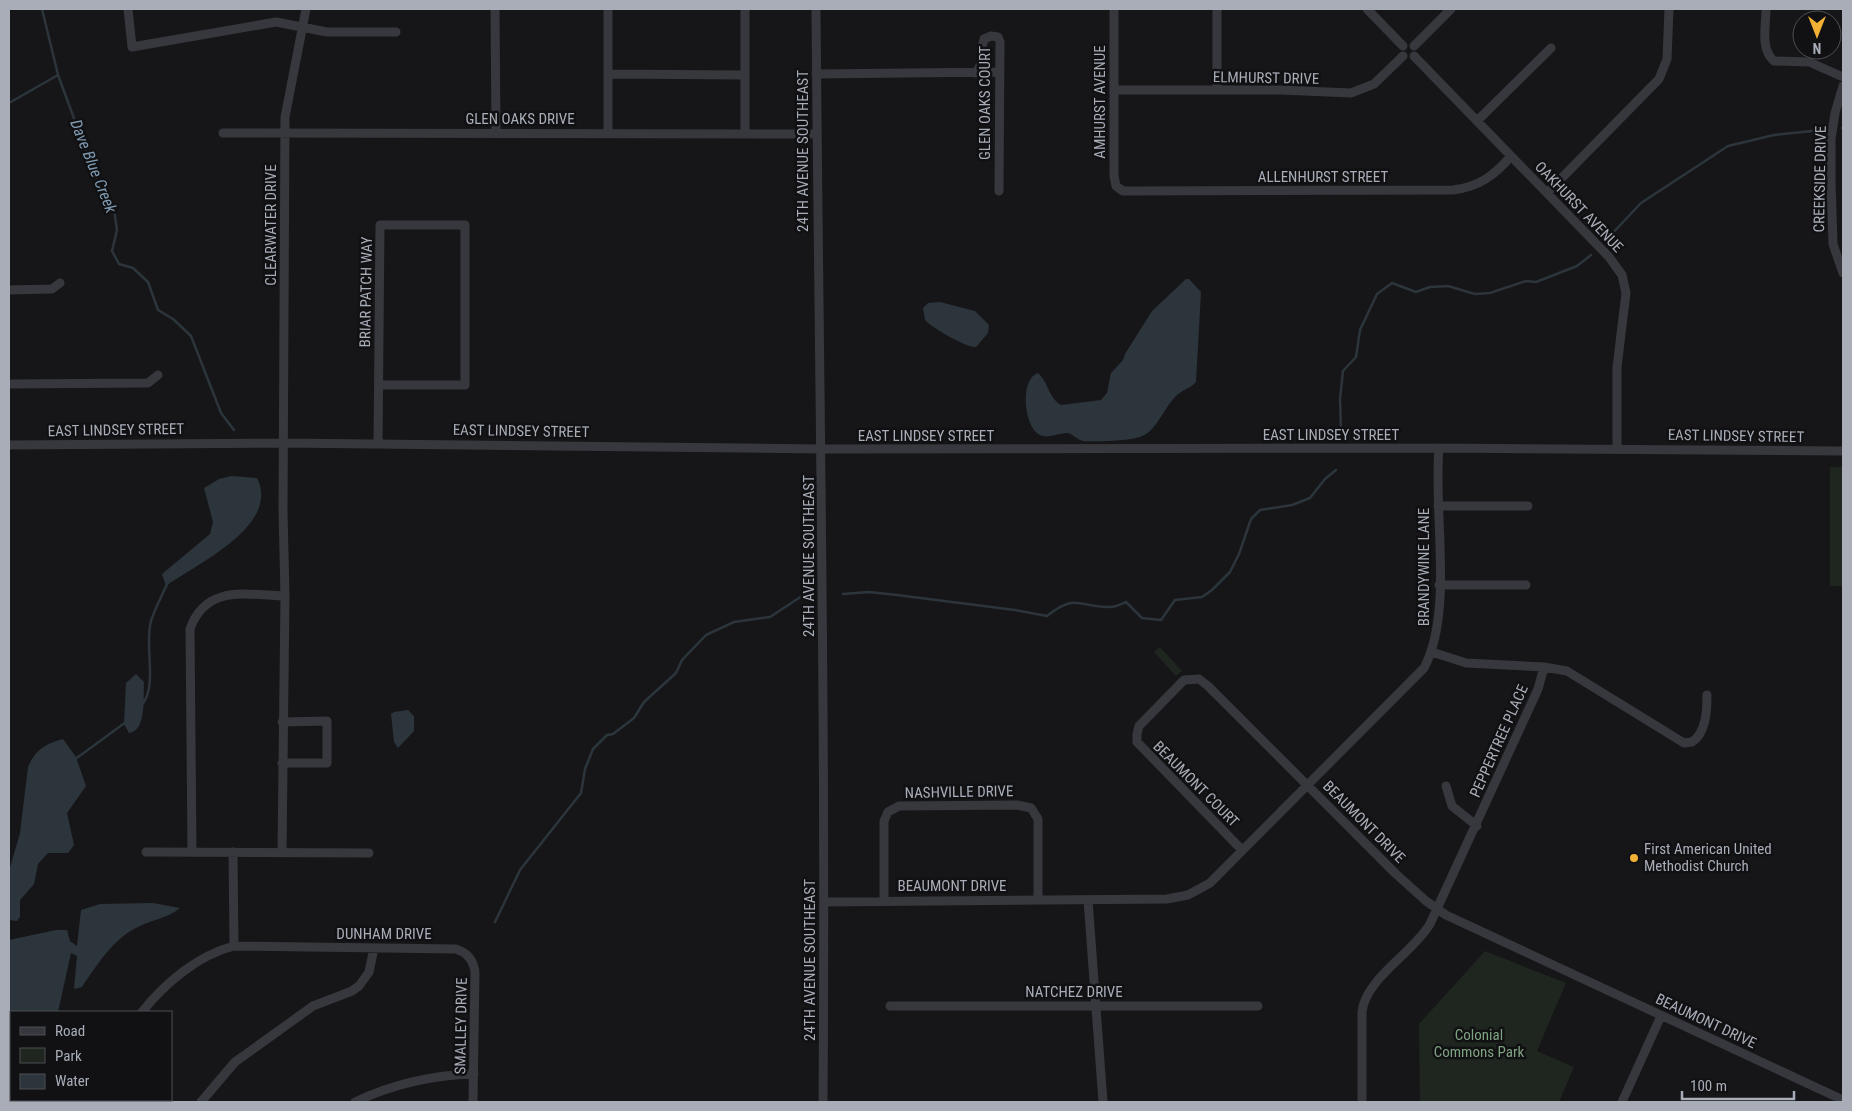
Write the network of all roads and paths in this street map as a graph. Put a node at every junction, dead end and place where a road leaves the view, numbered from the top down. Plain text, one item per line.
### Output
1 (128, 9) edge
2 (306, 9) edge
3 (496, 9) edge
4 (608, 9) edge
5 (745, 9) edge
6 (816, 9) edge
7 (1114, 9) edge
8 (1217, 9) edge
9 (1367, 9) edge
10 (1451, 9) edge
11 (1669, 9) edge
12 (1766, 9) edge
13 (302, 27) junction
14 (396, 32) dead end
15 (1403, 46) junction
16 (1414, 46) junction
17 (1551, 48) dead end
18 (1403, 56) junction
19 (1414, 56) junction
20 (998, 72) junction
21 (976, 73) junction
22 (609, 74) junction
23 (744, 74) junction
24 (816, 74) junction
25 (1843, 77) edge
26 (1843, 86) edge
27 (1115, 90) junction
28 (1217, 90) junction
29 (1477, 121) junction
30 (496, 132) junction
31 (608, 132) junction
32 (222, 133) dead end
33 (285, 133) junction
34 (745, 134) junction
35 (817, 134) junction
36 (1511, 156) junction
37 (999, 191) dead end
38 (1123, 191) joint
39 (1546, 193) junction
40 (1843, 273) edge
41 (60, 283) dead end
42 (9, 290) edge
43 (158, 375) dead end
44 (9, 384) edge
45 (379, 385) junction
46 (283, 443) junction
47 (378, 444) junction
48 (9, 445) edge
49 (1439, 448) junction
50 (822, 449) junction
51 (1617, 449) junction
52 (1843, 451) edge
53 (1438, 506) junction
54 (1528, 506) dead end
55 (1439, 585) junction
56 (1526, 585) dead end
57 (285, 596) junction
58 (1432, 652) junction
59 (1544, 667) junction
60 (1707, 695) dead end
61 (282, 722) junction
62 (282, 763) junction
63 (1309, 786) junction
64 (1446, 786) dead end
65 (1477, 826) junction
66 (1242, 850) junction
67 (146, 852) dead end
68 (192, 852) junction
69 (234, 852) junction
70 (282, 852) junction
71 (370, 853) dead end
72 (884, 900) junction
73 (1038, 900) junction
74 (1088, 900) junction
75 (825, 902) junction
76 (1438, 910) junction
77 (234, 946) junction
78 (374, 948) junction
79 (465, 953) joint
80 (890, 1006) dead end
81 (1096, 1006) junction
82 (1258, 1006) dead end
83 (143, 1011) edge
84 (1661, 1016) junction
85 (474, 1074) junction
86 (1843, 1100) edge
87 (201, 1102) edge
88 (355, 1102) edge
89 (473, 1102) edge
90 (823, 1102) edge
91 (1103, 1102) edge
92 (1362, 1102) edge
93 (1622, 1102) edge

1 - 13 street
2 - 13 street, CLEARWATER DRIVE
3 - 30 street
4 - 22 street
5 - 23 street
6 - 24 street, 24TH AVENUE SOUTHEAST
7 - 27 street, AMHURST AVENUE
8 - 28 street
9 - 15 street
10 - 16 street
11 - 39 street
12 - 25 street
13 - 14 street
13 - 33 street, CLEARWATER DRIVE
15 - 16 street
15 - 18 street
16 - 19 street
17 - 29 street
18 - 19 street
18 - 28 street, ELMHURST DRIVE
19 - 29 street, OAKHURST AVENUE
20 - 21 street
20 - 21 street, GLEN OAKS COURT
20 - 37 street, GLEN OAKS COURT
21 - 24 street
22 - 23 street
22 - 31 street
23 - 34 street
24 - 35 street, 24TH AVENUE SOUTHEAST
26 - 40 street, CREEKSIDE DRIVE
27 - 28 street, ELMHURST DRIVE
27 - 38 street, AMHURST AVENUE
29 - 36 street, OAKHURST AVENUE
30 - 31 street, GLEN OAKS DRIVE
30 - 33 street, GLEN OAKS DRIVE
31 - 34 street, GLEN OAKS DRIVE
32 - 33 street, GLEN OAKS DRIVE
33 - 46 street, CLEARWATER DRIVE
34 - 35 street, GLEN OAKS DRIVE
35 - 50 street, 24TH AVENUE SOUTHEAST
36 - 38 street, ALLENHURST STREET
36 - 39 street, OAKHURST AVENUE
39 - 51 street, OAKHURST AVENUE
41 - 42 street
43 - 44 street
45 - 45 street, BRIAR PATCH WAY
45 - 47 street, BRIAR PATCH WAY
46 - 47 street, EAST LINDSEY STREET
46 - 48 street, EAST LINDSEY STREET
46 - 57 street, CLEARWATER DRIVE
47 - 50 street, EAST LINDSEY STREET
49 - 50 street, EAST LINDSEY STREET
49 - 51 street, EAST LINDSEY STREET
49 - 53 street, BRANDYWINE LANE
50 - 75 street, 24TH AVENUE SOUTHEAST
51 - 52 street, EAST LINDSEY STREET
53 - 54 street
53 - 55 street, BRANDYWINE LANE
55 - 56 street
55 - 58 street, BRANDYWINE LANE
57 - 61 street, CLEARWATER DRIVE
57 - 68 street
58 - 59 street
58 - 63 street, BRANDYWINE LANE
59 - 60 street
59 - 65 street, PEPPERTREE PLACE
61 - 62 street, CLEARWATER DRIVE
61 - 62 street
62 - 70 street, CLEARWATER DRIVE
63 - 66 street, BEAUMONT DRIVE
63 - 66 street, BEAUMONT COURT
63 - 76 street, BEAUMONT DRIVE
64 - 65 street
65 - 76 street, PEPPERTREE PLACE
66 - 74 street, BEAUMONT DRIVE
67 - 68 street
68 - 69 street
69 - 70 street
69 - 77 street
70 - 71 street
72 - 73 street, BEAUMONT DRIVE
72 - 73 street, NASHVILLE DRIVE
72 - 75 street, BEAUMONT DRIVE
73 - 74 street, BEAUMONT DRIVE
74 - 81 street
75 - 90 street, 24TH AVENUE SOUTHEAST
76 - 84 street, BEAUMONT DRIVE
76 - 92 street, PEPPERTREE PLACE
77 - 78 street, DUNHAM DRIVE
77 - 83 street
78 - 79 street, DUNHAM DRIVE
78 - 87 street
79 - 85 street, SMALLEY DRIVE
80 - 81 street, NATCHEZ DRIVE
81 - 82 street, NATCHEZ DRIVE
81 - 91 street
84 - 86 street, BEAUMONT DRIVE
84 - 93 street
85 - 88 street
85 - 89 street, SMALLEY DRIVE

